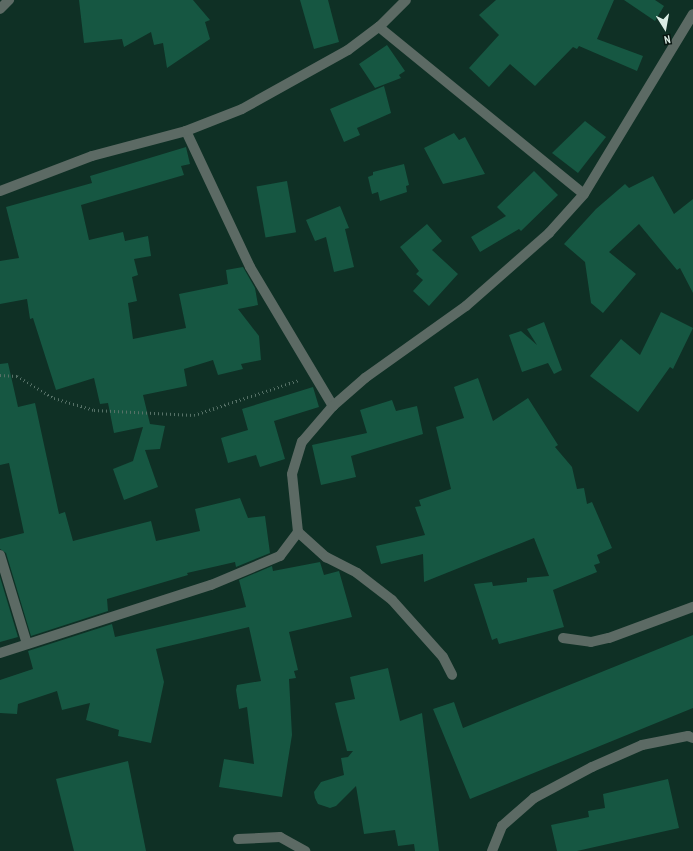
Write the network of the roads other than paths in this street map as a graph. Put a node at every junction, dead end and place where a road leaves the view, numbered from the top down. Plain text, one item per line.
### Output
1 (8, 0) edge
2 (406, 0) edge
3 (0, 9) edge
4 (693, 14) edge
5 (379, 28) junction
6 (186, 131) junction
7 (0, 191) edge
8 (584, 194) junction
9 (333, 406) junction
10 (298, 532) junction
11 (0, 555) edge
12 (693, 607) edge
13 (563, 638) dead end
14 (27, 644) junction
15 (0, 653) edge
16 (452, 675) dead end
17 (693, 738) edge
18 (238, 839) dead end
19 (305, 851) edge
20 (492, 851) edge

1 - 3 street
2 - 5 street
4 - 8 street
5 - 6 street
5 - 8 street
6 - 7 street
6 - 9 street
8 - 9 street
9 - 10 street
10 - 14 street
10 - 16 street
11 - 14 street
12 - 13 street
14 - 15 street
17 - 20 street
18 - 19 street

